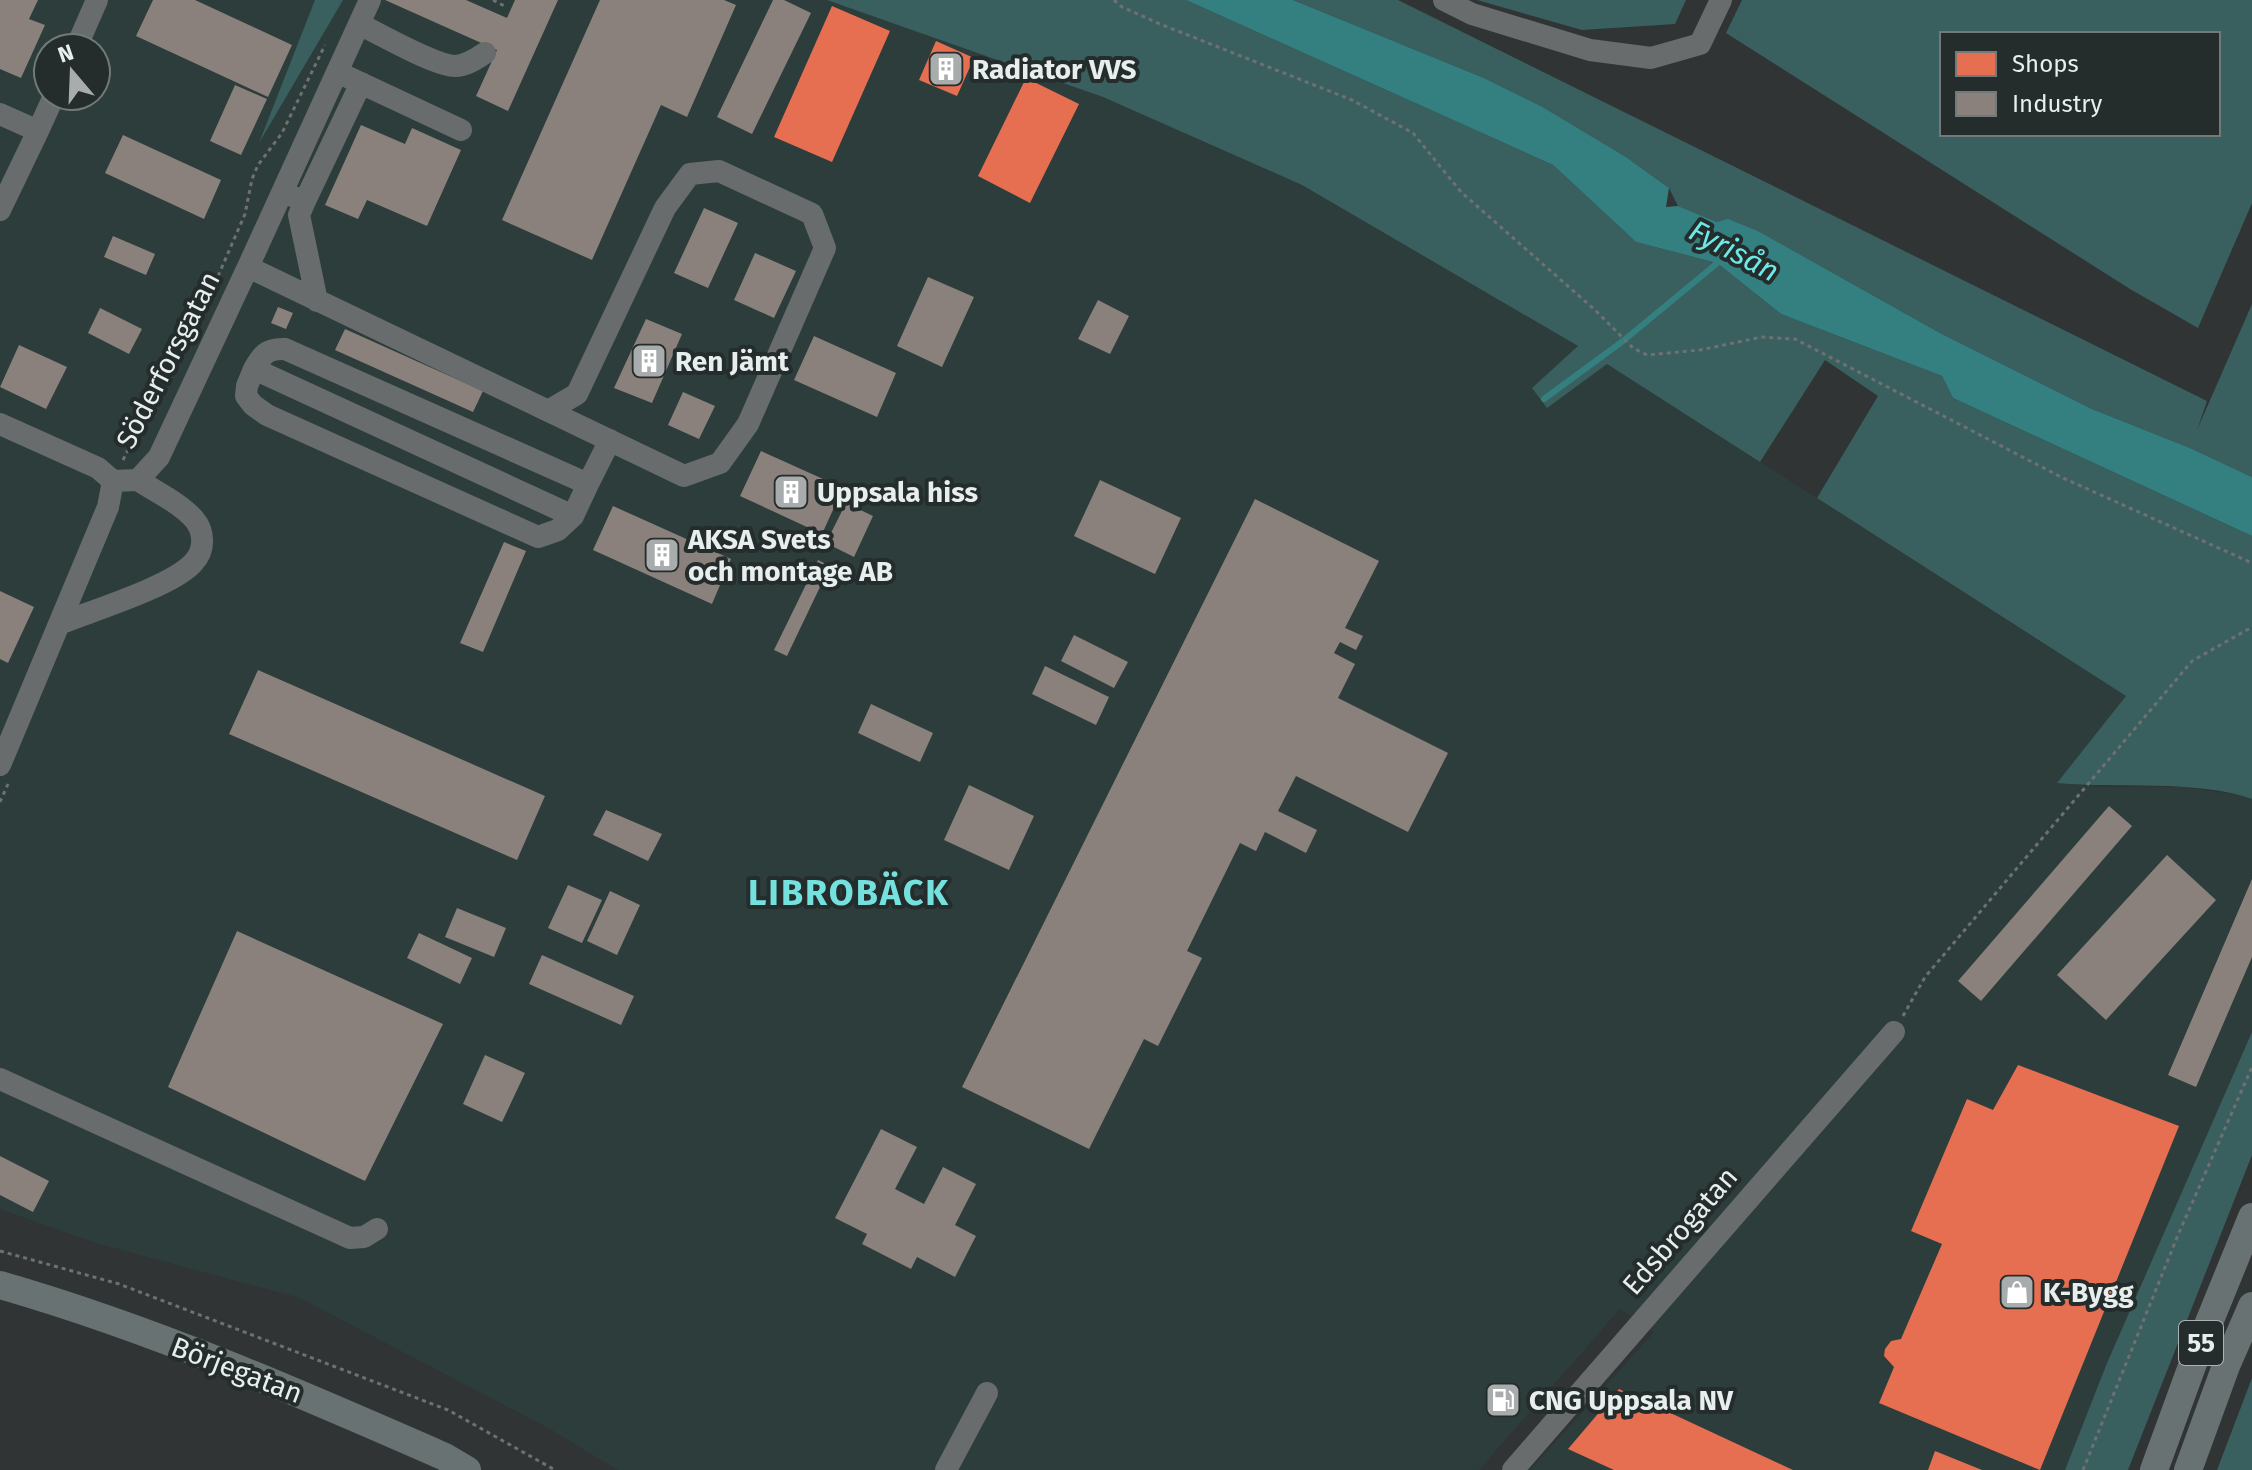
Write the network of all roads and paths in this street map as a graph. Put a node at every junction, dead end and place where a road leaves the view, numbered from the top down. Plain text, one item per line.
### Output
1 (97, 0) edge
2 (370, 0) edge
3 (493, 0) edge
4 (1114, 0) edge
5 (1444, 0) edge
6 (1721, 0) edge
7 (506, 7) dead end
8 (359, 24) junction
9 (83, 32) edge
10 (331, 33) dead end
11 (485, 53) dead end
12 (337, 72) junction
13 (361, 83) junction
14 (47, 112) edge
15 (0, 114) edge
16 (461, 130) dead end
17 (38, 131) junction
18 (282, 192) junction
19 (305, 201) junction
20 (0, 210) edge
21 (248, 267) junction
22 (317, 301) junction
23 (194, 330) dead end
24 (254, 369) junction
25 (175, 374) dead end
26 (548, 411) junction
27 (0, 424) edge
28 (610, 440) junction
29 (138, 480) junction
30 (113, 481) junction
31 (588, 484) junction
32 (573, 516) junction
33 (2252, 563) edge
34 (59, 624) junction
35 (2252, 627) edge
36 (0, 765) edge
37 (1894, 1032) joint
38 (2252, 1067) edge
39 (0, 1079) edge
40 (2252, 1217) edge
41 (377, 1229) dead end
42 (0, 1251) edge
43 (0, 1285) edge
44 (2252, 1306) edge
45 (987, 1393) dead end
46 (467, 1470) edge
47 (555, 1470) edge
48 (946, 1470) edge
49 (1513, 1470) edge
50 (2083, 1470) edge
51 (2154, 1470) edge
52 (2188, 1470) edge

1 - 9 street
2 - 8 street
3 - 7 path
4 - 33 path
5 - 6 street
8 - 11 street
8 - 12 street
10 - 23 path
12 - 13 street
12 - 18 street
13 - 16 street
13 - 19 street
14 - 17 street
15 - 17 street
17 - 20 street
18 - 19 street
18 - 21 street
19 - 22 street
21 - 22 street, Söderforsgatan
21 - 29 street, Söderforsgatan
22 - 26 street, Söderforsgatan
24 - 31 street
24 - 32 street
24 - 32 street
25 - 30 path
26 - 28 street, Söderforsgatan
26 - 28 street, Söderforsgatan
27 - 30 street
28 - 31 street
29 - 30 street, Söderforsgatan
29 - 34 street
30 - 34 street, Söderforsgatan
31 - 32 street
34 - 36 street, Söderforsgatan
35 - 37 path
37 - 49 street, Edsbrogatan
38 - 50 path
39 - 41 street
40 - 51 main road, 55
42 - 47 path
43 - 46 main road, Börjegatan
44 - 52 main road, 55
45 - 48 street

